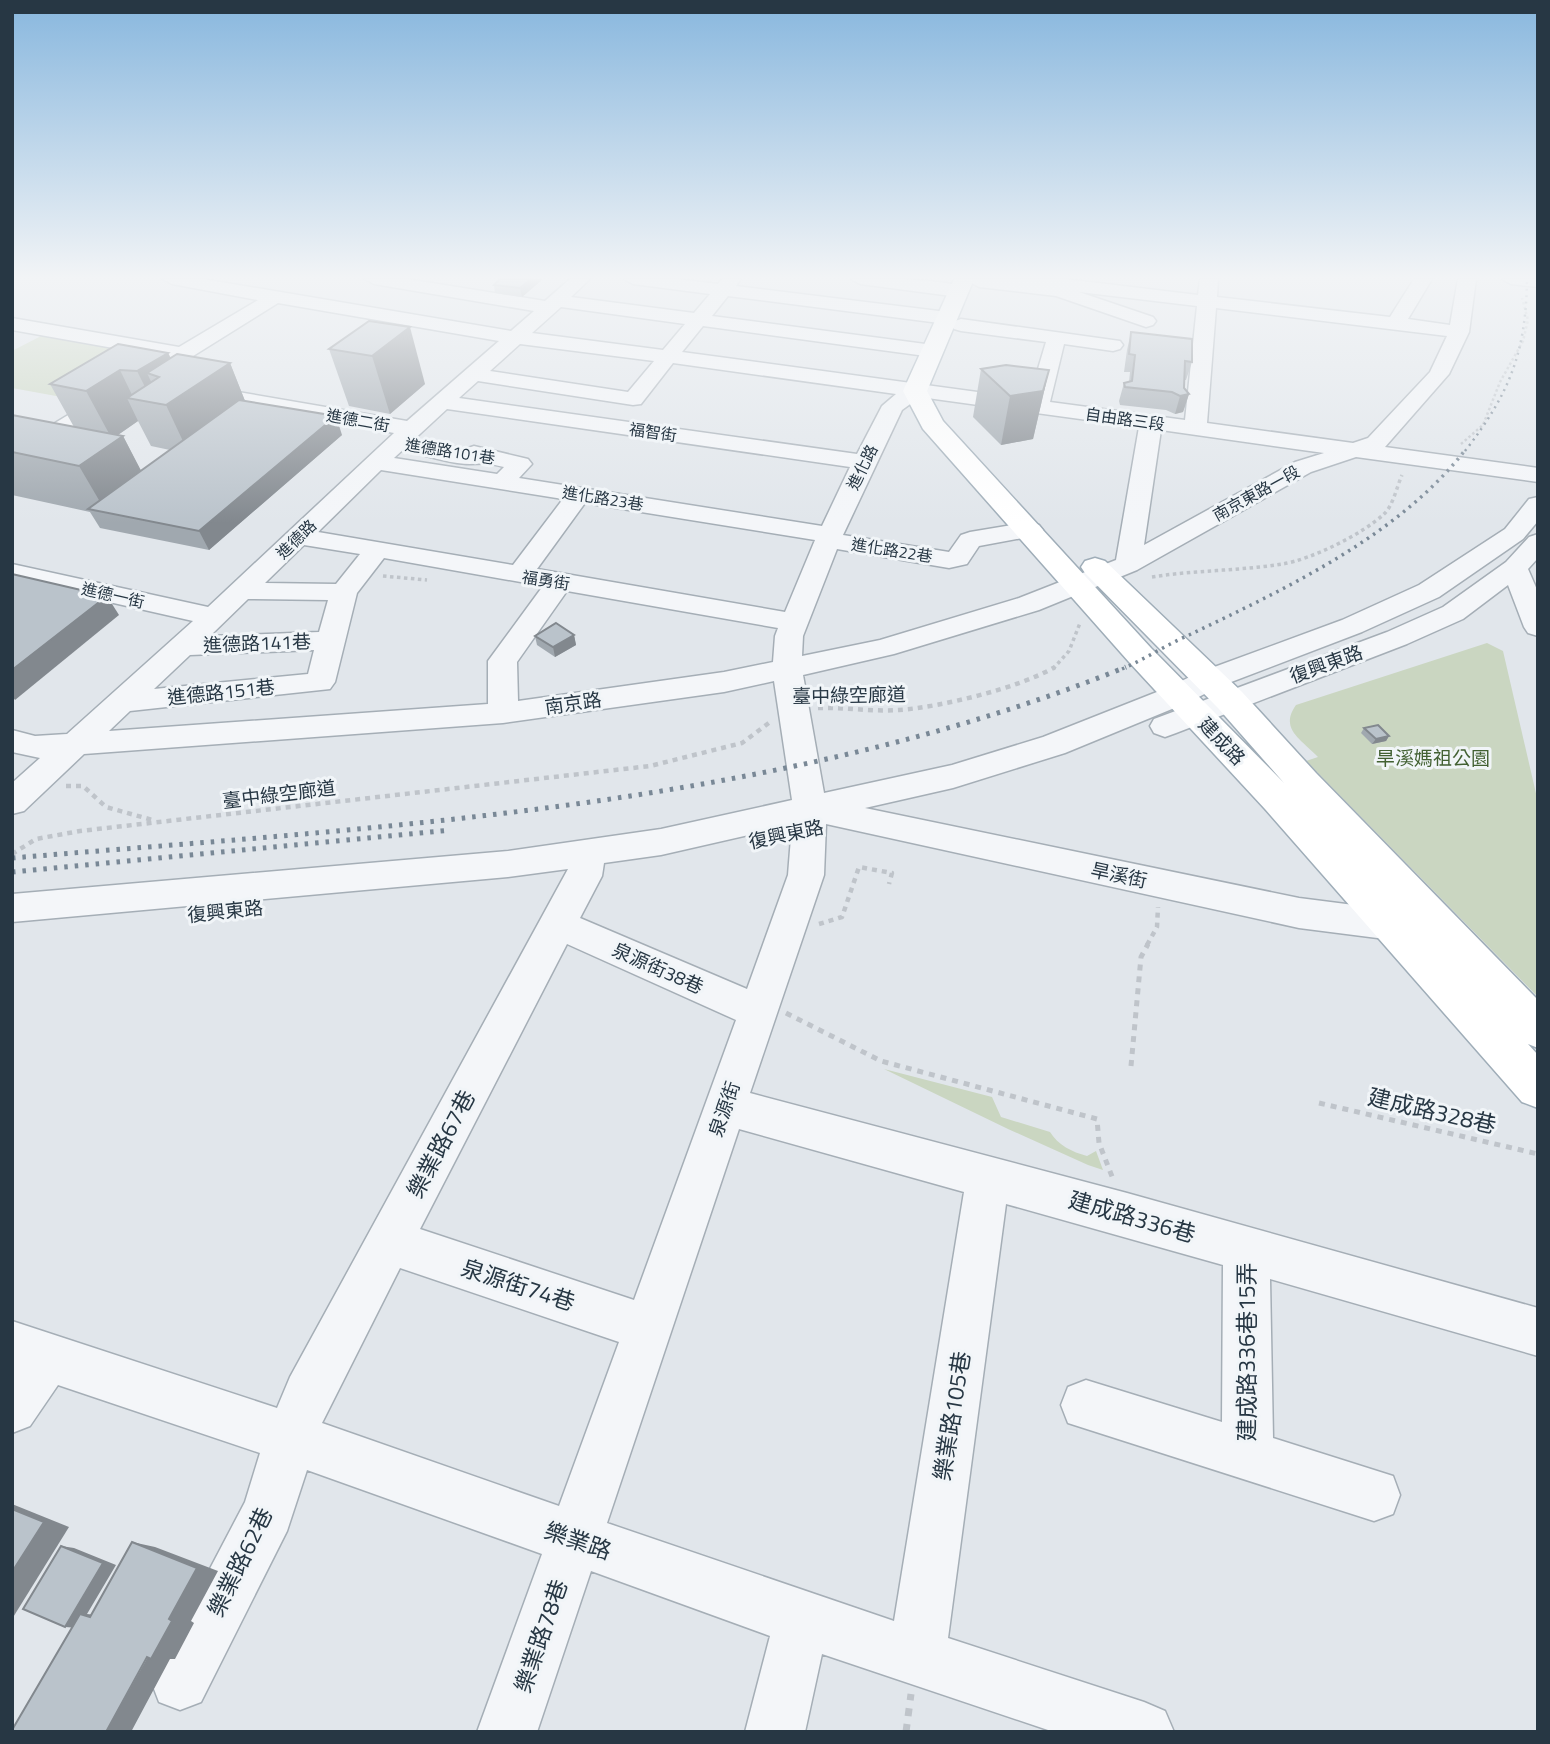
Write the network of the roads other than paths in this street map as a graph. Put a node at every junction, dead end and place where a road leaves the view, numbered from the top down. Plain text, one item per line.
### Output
1 (172, 360) edge
2 (489, 360) edge
3 (665, 360) edge
4 (693, 360) edge
5 (931, 360) edge
6 (938, 360) edge
7 (1050, 360) edge
8 (1192, 360) edge
9 (1445, 360) edge
10 (472, 374) junction
11 (138, 381) junction
12 (925, 392) junction
13 (442, 402) junction
14 (1038, 407) junction
15 (1151, 422) junction
16 (1195, 428) junction
17 (404, 436) junction
18 (1355, 450) junction
19 (12, 459) edge
20 (376, 462) junction
21 (864, 463) junction
22 (1538, 475) edge
23 (501, 482) junction
24 (579, 495) junction
25 (1538, 504) edge
26 (1030, 530) junction
27 (299, 536) junction
28 (829, 538) junction
29 (1538, 542) edge
30 (376, 551) junction
31 (1472, 564) junction
32 (1526, 570) edge
33 (12, 572) edge
34 (519, 575) junction
35 (560, 582) junction
36 (1107, 582) junction
37 (241, 591) junction
38 (344, 593) junction
39 (214, 617) junction
40 (794, 622) junction
41 (1538, 627) edge
42 (332, 640) junction
43 (183, 646) junction
44 (787, 669) junction
45 (1219, 690) junction
46 (122, 702) junction
47 (1188, 705) junction
48 (503, 713) junction
49 (75, 743) junction
50 (20, 745) edge
51 (12, 802) edge
52 (859, 818) junction
53 (809, 820) junction
54 (587, 863) junction
55 (12, 908) edge
56 (1411, 921) junction
57 (558, 924) junction
58 (12, 932) edge
59 (774, 1006) junction
60 (1538, 1029) edge
61 (1538, 1087) edge
62 (725, 1106) junction
63 (988, 1177) junction
64 (389, 1242) junction
65 (1246, 1249) junction
66 (647, 1328) junction
67 (1538, 1332) edge
68 (30, 1351) edge
69 (1086, 1405) dead end
70 (12, 1408) edge
71 (290, 1438) junction
72 (1248, 1456) junction
73 (1374, 1495) dead end
74 (575, 1540) junction
75 (802, 1619) junction
76 (917, 1656) junction
77 (180, 1681) dead end
78 (507, 1732) edge
79 (775, 1732) edge
80 (1144, 1732) edge

1 - 11 street
2 - 10 street, 進德路
3 - 10 street
4 - 12 street, 自由路三段
5 - 12 main road, 進化路
6 - 12 main road, 進化路
7 - 14 street
8 - 16 street
9 - 18 street, 南京東路一段
10 - 13 street, 進德路
11 - 17 street, 進德二街
11 - 19 street
12 - 14 street, 自由路三段
12 - 21 street, 進化路
12 - 26 main road, 建成路
12 - 36 main road, 建成路
13 - 17 street, 進德路
13 - 21 street, 福智街
14 - 15 street, 自由路三段
15 - 16 street, 自由路三段
15 - 36 street
16 - 18 street, 自由路三段
17 - 20 street, 進德路
17 - 23 street, 進德路101巷
18 - 22 street, 自由路三段
18 - 36 street, 南京東路一段
20 - 23 street, 進化路23巷
20 - 27 street, 進德路
21 - 28 street, 進化路
23 - 24 street, 進化路23巷
24 - 28 street, 進化路23巷
24 - 34 street
25 - 31 street, 復興東路
26 - 28 street, 進化路22巷
26 - 36 main road, 建成路
27 - 30 street, 福勇街
27 - 37 street, 進德路
28 - 40 street, 進化路
29 - 32 street, 復興東路
30 - 34 street, 福勇街
30 - 38 street
31 - 32 street
31 - 45 street, 復興東路
32 - 41 street
32 - 45 street, 復興東路
33 - 39 street, 進德一街
34 - 35 street, 福勇街
35 - 40 street, 福勇街
35 - 48 street
36 - 44 street, 南京路
36 - 45 main road, 建成路
36 - 47 main road, 建成路
37 - 38 street
37 - 39 street, 進德路
38 - 42 street
39 - 43 street, 進德路
40 - 44 street, 進化路
42 - 43 street, 進德路141巷
42 - 46 street, 進德路151巷
43 - 46 street, 進德路
44 - 48 street, 南京路
44 - 53 street, 泉源街
45 - 47 street, 復興東路
45 - 56 main road, 建成路
46 - 49 street, 進德路
47 - 52 street, 復興東路
47 - 53 street, 復興東路
47 - 56 main road, 建成路
48 - 49 street, 南京路
49 - 50 street, 南京路
49 - 51 street, 進德路
52 - 53 street, 旱溪街
52 - 56 street, 旱溪街
53 - 54 street, 復興東路
53 - 59 street, 泉源街
54 - 55 street, 復興東路
54 - 57 street, 樂業路67巷
54 - 58 street, 復興東路
56 - 60 main road, 建成路
56 - 61 main road, 建成路
57 - 59 street, 泉源街38巷
57 - 64 street, 樂業路67巷
59 - 62 street, 泉源街
62 - 63 street, 建成路336巷
62 - 66 street, 泉源街
63 - 65 street, 建成路336巷
63 - 76 street, 樂業路105巷
64 - 66 street, 泉源街74巷
64 - 71 street, 樂業路67巷
65 - 67 street, 建成路336巷
65 - 72 street, 建成路336巷15弄
66 - 74 street, 泉源街
68 - 70 street
68 - 71 street, 樂業路
69 - 72 street, 建成路336巷15弄
71 - 74 street, 樂業路
71 - 77 street, 樂業路62巷
72 - 73 street, 建成路336巷15弄
74 - 75 street, 樂業路
74 - 78 street, 樂業路78巷
75 - 76 street, 樂業路
75 - 79 street
76 - 80 street, 樂業路

